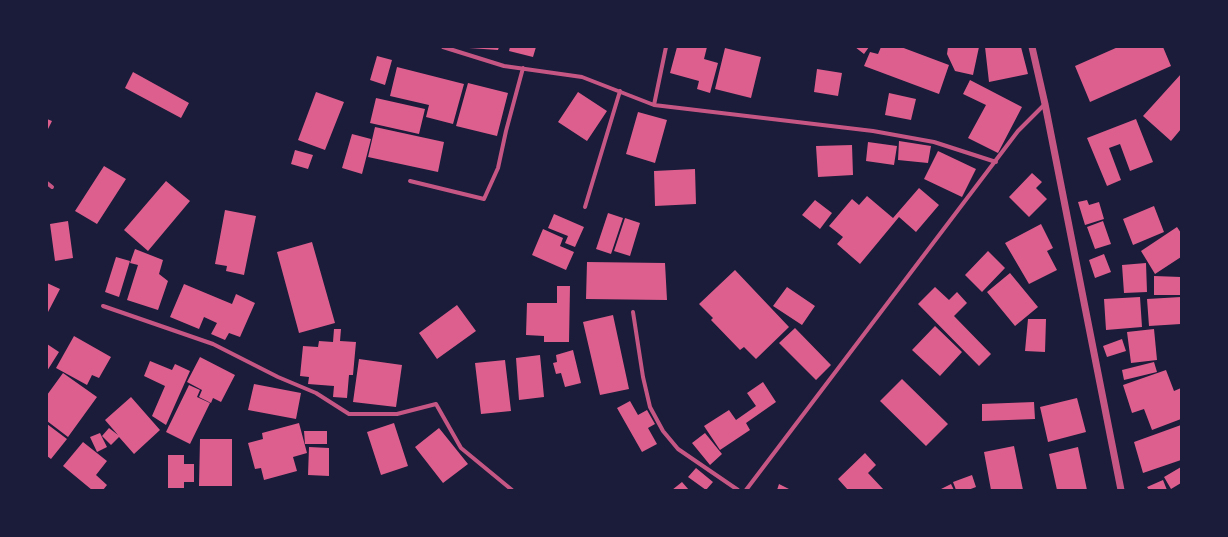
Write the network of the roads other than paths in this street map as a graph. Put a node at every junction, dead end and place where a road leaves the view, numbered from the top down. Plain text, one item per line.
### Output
1 (443, 47) edge
2 (666, 47) edge
3 (1032, 47) edge
4 (523, 68) junction
5 (620, 91) junction
6 (654, 104) junction
7 (1045, 104) junction
8 (996, 162) junction
9 (410, 181) dead end
10 (47, 183) edge
11 (52, 187) dead end
12 (585, 207) dead end
13 (103, 306) dead end
14 (633, 312) dead end
15 (512, 490) edge
16 (738, 490) edge
17 (746, 490) edge
18 (1121, 490) edge

1 - 4 street
2 - 6 street
3 - 7 street
4 - 5 street
4 - 9 street
5 - 6 street
5 - 12 street
6 - 8 street
7 - 8 street
7 - 18 street
8 - 17 street
10 - 11 street
13 - 15 street
14 - 16 street

